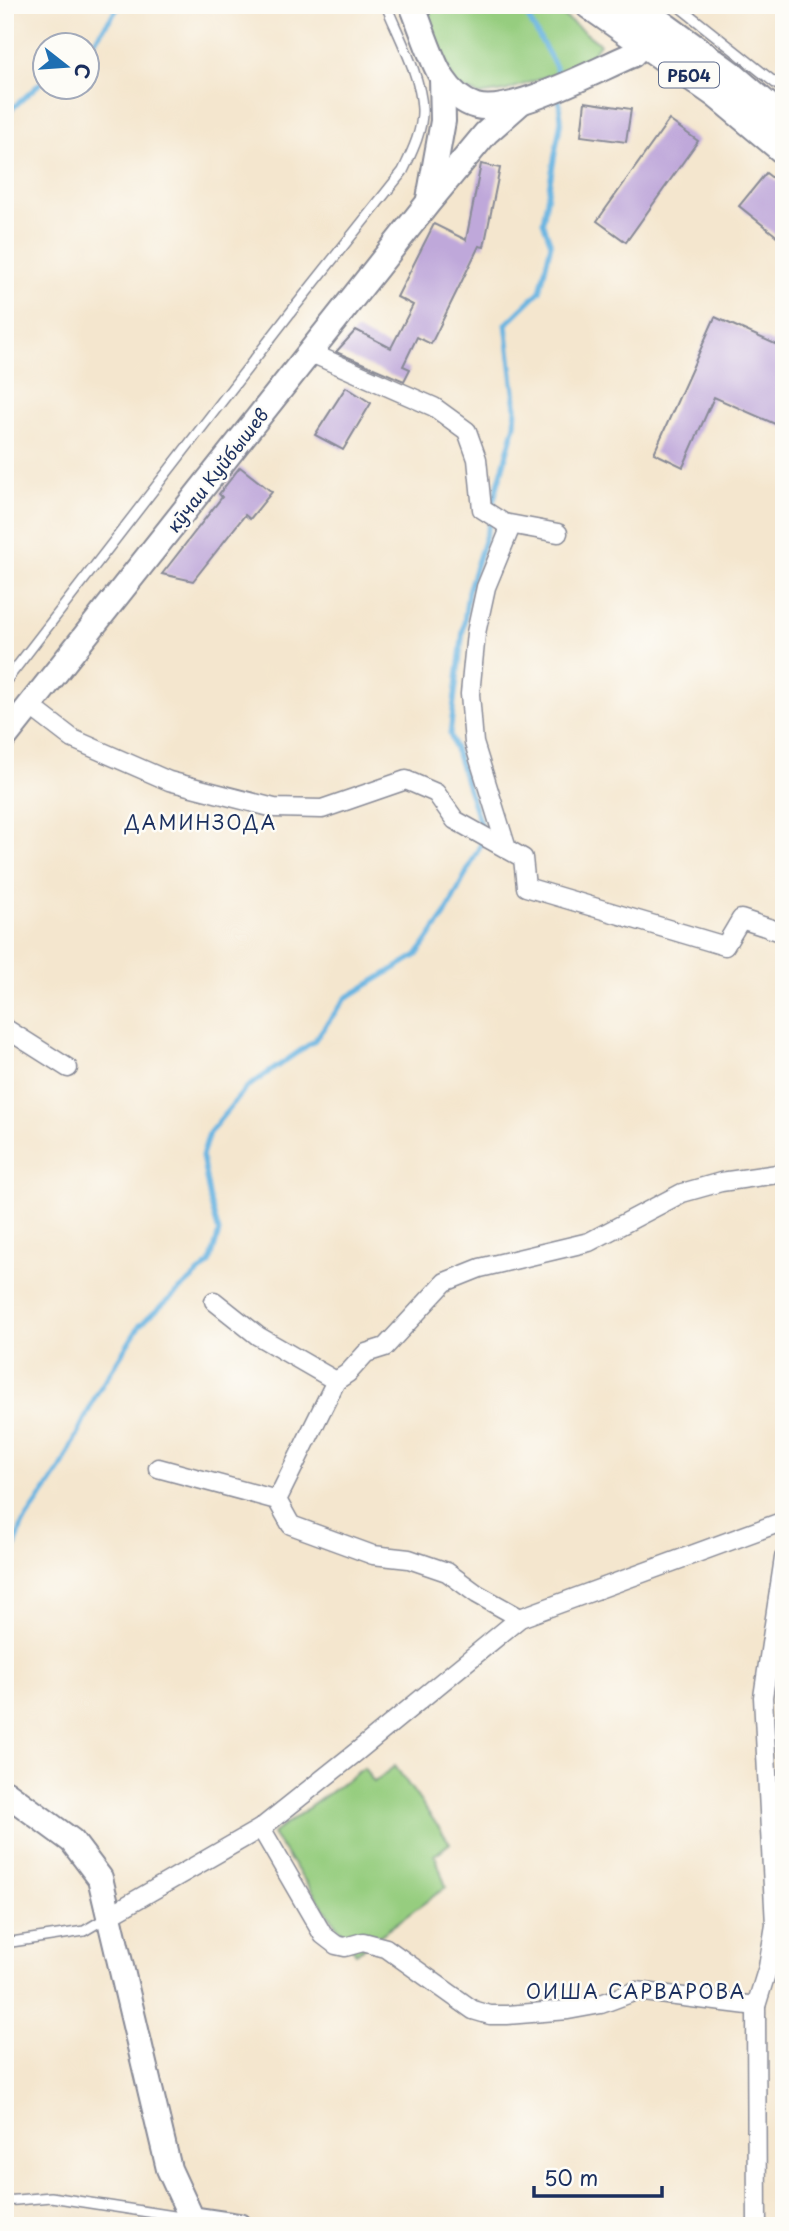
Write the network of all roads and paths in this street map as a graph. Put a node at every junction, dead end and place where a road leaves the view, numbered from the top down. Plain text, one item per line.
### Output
1 (386, 5) edge
2 (412, 5) edge
3 (590, 5) edge
4 (634, 5) edge
5 (659, 23) edge
6 (442, 78) junction
7 (784, 90) edge
8 (520, 103) junction
9 (784, 121) edge
10 (784, 150) edge
11 (428, 203) junction
12 (311, 353) junction
13 (504, 523) junction
14 (558, 533) dead end
15 (5, 682) edge
16 (30, 706) junction
17 (5, 737) edge
18 (500, 845) junction
19 (784, 933) edge
20 (5, 1027) edge
21 (68, 1068) dead end
22 (784, 1173) edge
23 (214, 1301) dead end
24 (336, 1381) junction
25 (158, 1468) dead end
26 (277, 1500) junction
27 (784, 1521) edge
28 (784, 1558) edge
29 (520, 1618) junction
30 (5, 1792) edge
31 (261, 1828) junction
32 (110, 1915) junction
33 (5, 1943) edge
34 (756, 2006) junction
35 (5, 2201) edge
36 (192, 2219) junction
37 (239, 2226) edge
38 (757, 2226) edge

1 - 15 lane
2 - 6 main road
3 - 5 main road, РБ04
4 - 5 main road, РБ04
5 - 7 lane
5 - 8 main road
5 - 9 main road, РБ04
5 - 10 main road, РБ04
6 - 8 main road
6 - 11 main road
8 - 11 main road, кӯчаи Куйбышев
11 - 12 main road, кӯчаи Куйбышев
12 - 13 street
12 - 16 main road, кӯчаи Куйбышев
13 - 14 street
13 - 18 street
16 - 17 main road, кӯчаи Куйбышев
16 - 18 street
18 - 19 street
20 - 21 street
22 - 24 street
23 - 24 street
24 - 26 street
25 - 26 street
26 - 29 street
27 - 29 street
28 - 34 street
29 - 31 street
30 - 32 main road
31 - 32 street
31 - 34 street
32 - 33 lane
32 - 36 main road
34 - 38 street
35 - 36 lane
36 - 37 main road

